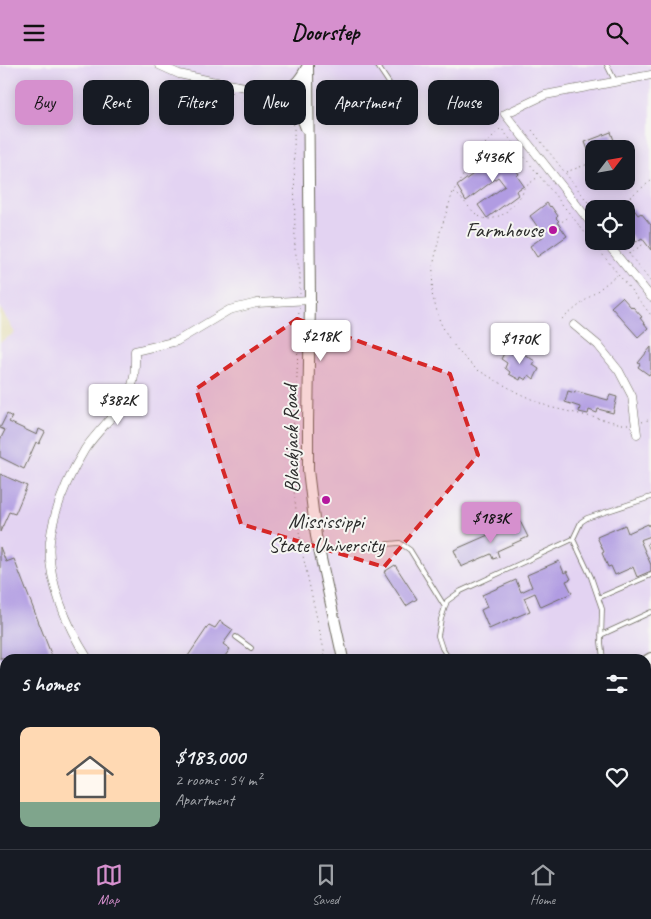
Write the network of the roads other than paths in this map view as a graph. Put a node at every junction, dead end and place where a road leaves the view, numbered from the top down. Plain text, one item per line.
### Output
1 (159, 65) edge
2 (308, 65) edge
3 (377, 65) edge
4 (607, 65) edge
5 (651, 75) edge
6 (300, 80) edge
7 (387, 80) edge
8 (616, 83) junction
9 (244, 87) edge
10 (308, 98) joint
11 (304, 125) edge
12 (308, 135) junction
13 (585, 216) edge
14 (612, 250) edge
15 (651, 297) edge
16 (305, 300) junction
17 (574, 325) dead end
18 (638, 434) dead end
19 (651, 497) edge
20 (573, 539) junction
21 (387, 544) dead end
22 (651, 575) edge
23 (598, 598) junction
24 (445, 607) junction
25 (651, 613) edge
26 (601, 635) junction
27 (236, 637) dead end
28 (251, 649) dead end
29 (85, 654) edge
30 (342, 654) edge
31 (446, 654) edge
32 (603, 654) edge

1 - 9 street
2 - 6 street
2 - 10 street, Blackjack Road
3 - 7 lane
4 - 8 lane
5 - 8 street
8 - 13 street
10 - 12 street, Blackjack Road
11 - 12 street
12 - 16 street, Blackjack Road
14 - 15 street
16 - 29 street
16 - 30 street, Blackjack Road
17 - 18 street
19 - 20 lane
20 - 23 lane
20 - 24 lane
21 - 24 lane
22 - 23 lane
23 - 26 lane
24 - 31 lane
25 - 26 lane
26 - 32 lane
27 - 28 lane

